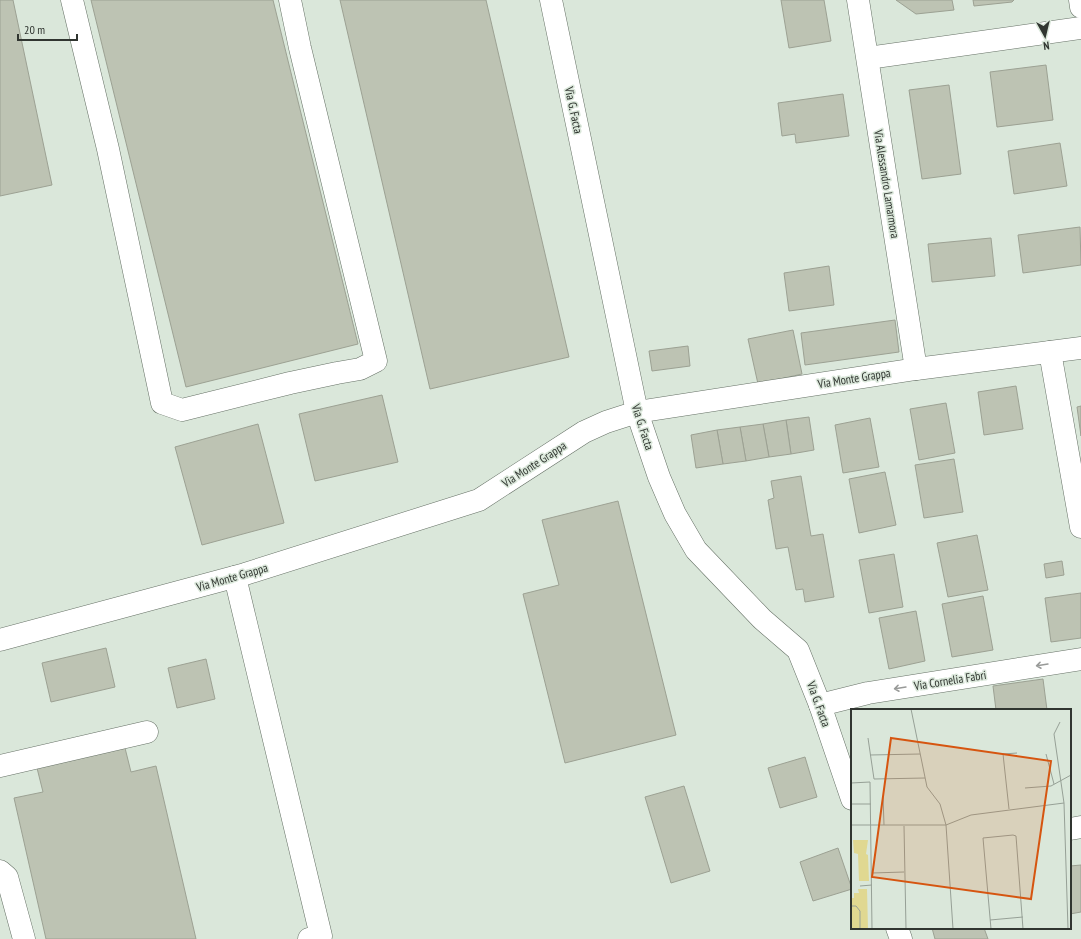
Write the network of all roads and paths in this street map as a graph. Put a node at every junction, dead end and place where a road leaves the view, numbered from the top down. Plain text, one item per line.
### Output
1 (72, 0) edge
2 (290, 0) edge
3 (551, 0) edge
4 (858, 0) edge
5 (1080, 0) edge
6 (1081, 7) edge
7 (1081, 28) edge
8 (868, 58) junction
9 (1081, 348) edge
10 (1050, 352) junction
11 (916, 369) junction
12 (637, 412) junction
13 (1081, 527) edge
14 (235, 577) junction
15 (0, 640) edge
16 (1081, 659) edge
17 (820, 705) junction
18 (147, 732) dead end
19 (0, 766) edge
20 (851, 796) edge
21 (1081, 827) edge
22 (1071, 829) edge
23 (0, 871) edge
24 (897, 929) edge
25 (24, 939) edge
26 (309, 939) edge
27 (900, 939) edge

1 - 2 street
3 - 12 street, Via G. Facta
4 - 8 street, Via Alessandro Lamarmora
5 - 6 street
7 - 8 street
8 - 11 street, Via Alessandro Lamarmora
9 - 10 street, Via Monte Grappa
10 - 11 street, Via Monte Grappa
10 - 13 street
11 - 12 street, Via Monte Grappa
12 - 14 street, Via Monte Grappa
12 - 17 street, Via G. Facta
14 - 15 street, Via Monte Grappa
14 - 26 street
16 -> 17 street, Via Cornelia Fabri
17 - 20 street, Via G. Facta
18 - 19 street
21 - 22 street
23 - 25 street
24 - 27 street

